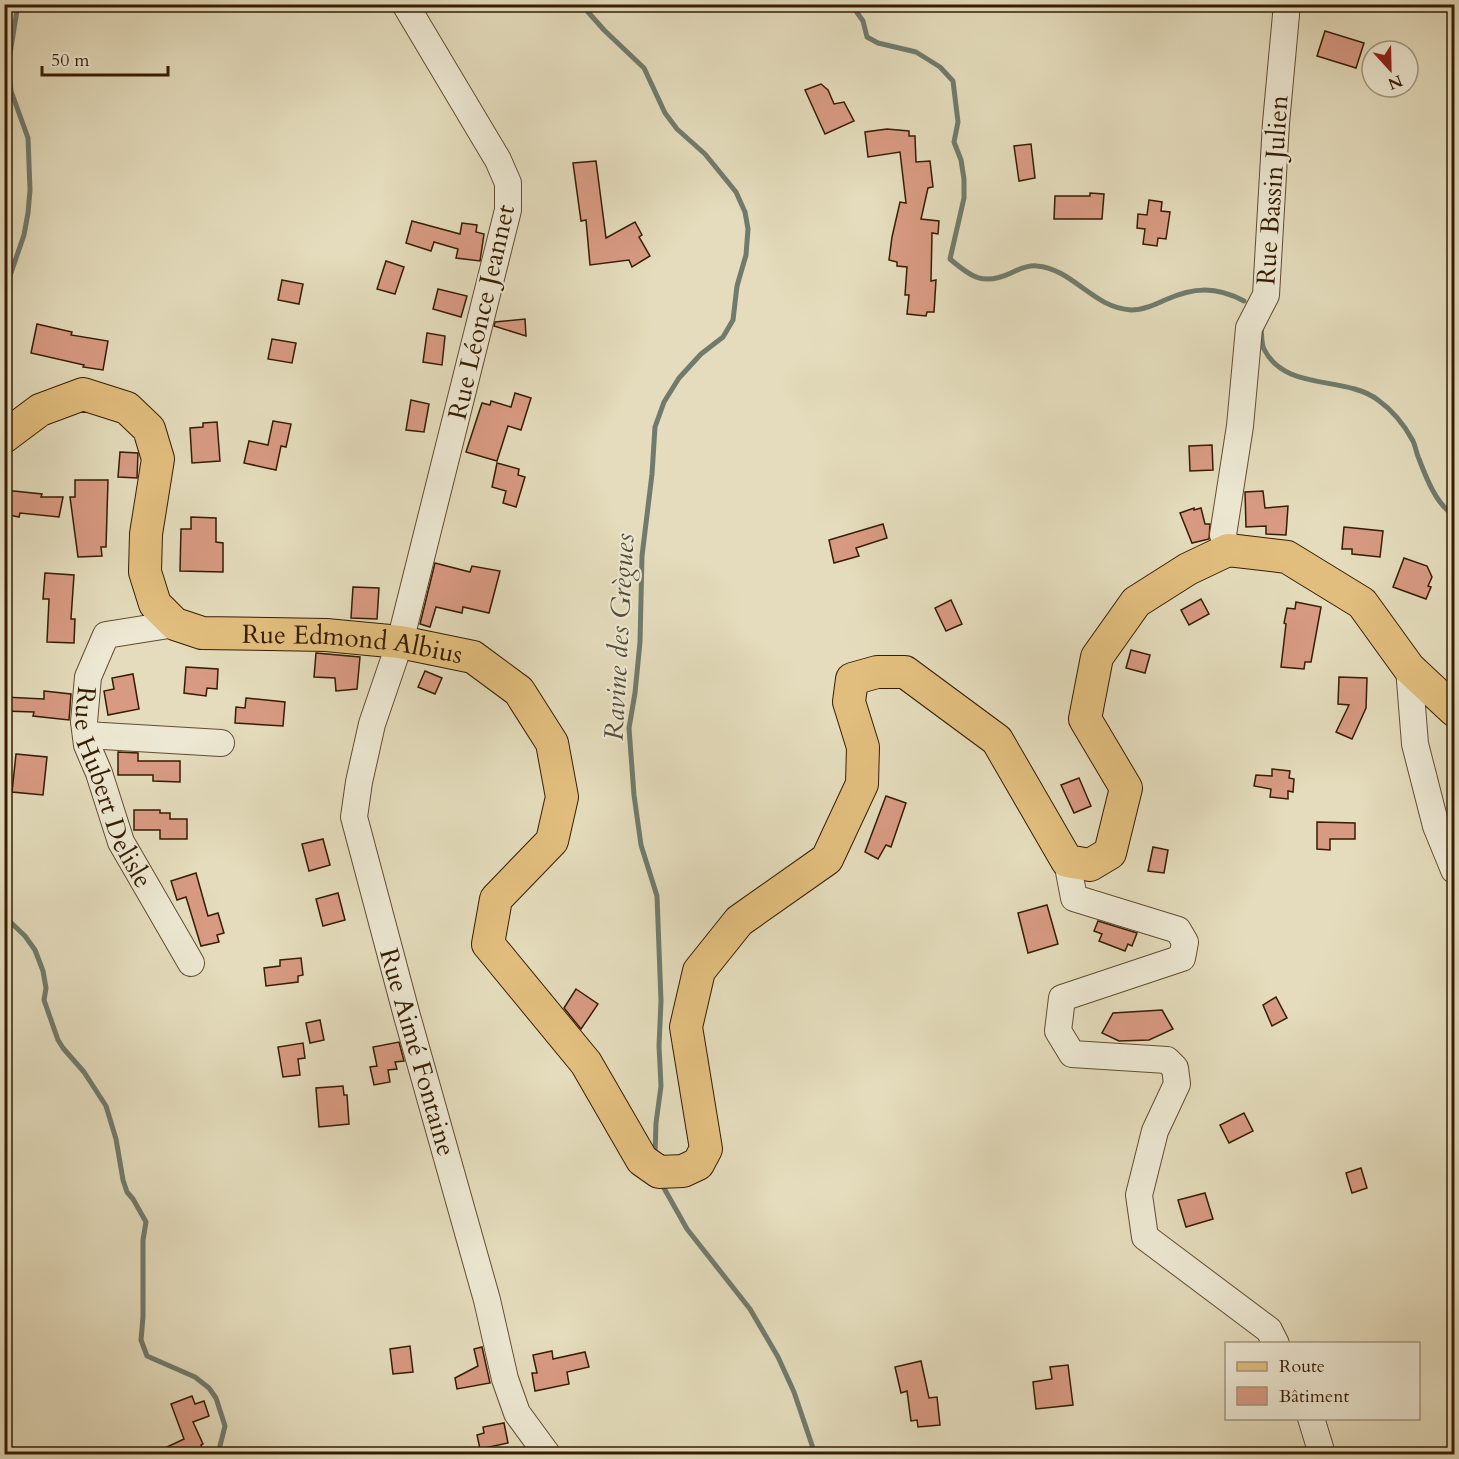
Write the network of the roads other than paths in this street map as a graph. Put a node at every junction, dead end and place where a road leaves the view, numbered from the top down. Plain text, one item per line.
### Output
1 (405, 4) edge
2 (1287, 4) edge
3 (4, 437) edge
4 (1228, 550) junction
5 (175, 624) junction
6 (400, 642) junction
7 (1409, 668) junction
8 (1455, 710) edge
9 (86, 735) junction
10 (221, 743) dead end
11 (1067, 861) junction
12 (1455, 870) edge
13 (191, 963) dead end
14 (1275, 1342) edge
15 (1311, 1420) edge
16 (547, 1455) edge
17 (1322, 1455) edge

1 - 6 street, Rue Léonce Jeannet
2 - 4 street, Rue Bassin Julien
3 - 5 main road, Rue Edmond Albius
4 - 7 main road
4 - 11 main road
5 - 6 main road, Rue Edmond Albius
5 - 9 street, Rue Hubert Delisle
6 - 11 main road, Rue Edmond Albius
6 - 16 street, Rue Aimé Fontaine
7 - 8 main road
7 - 12 street
9 - 10 street
9 - 13 street, Rue Hubert Delisle
11 - 14 street
15 - 17 street

